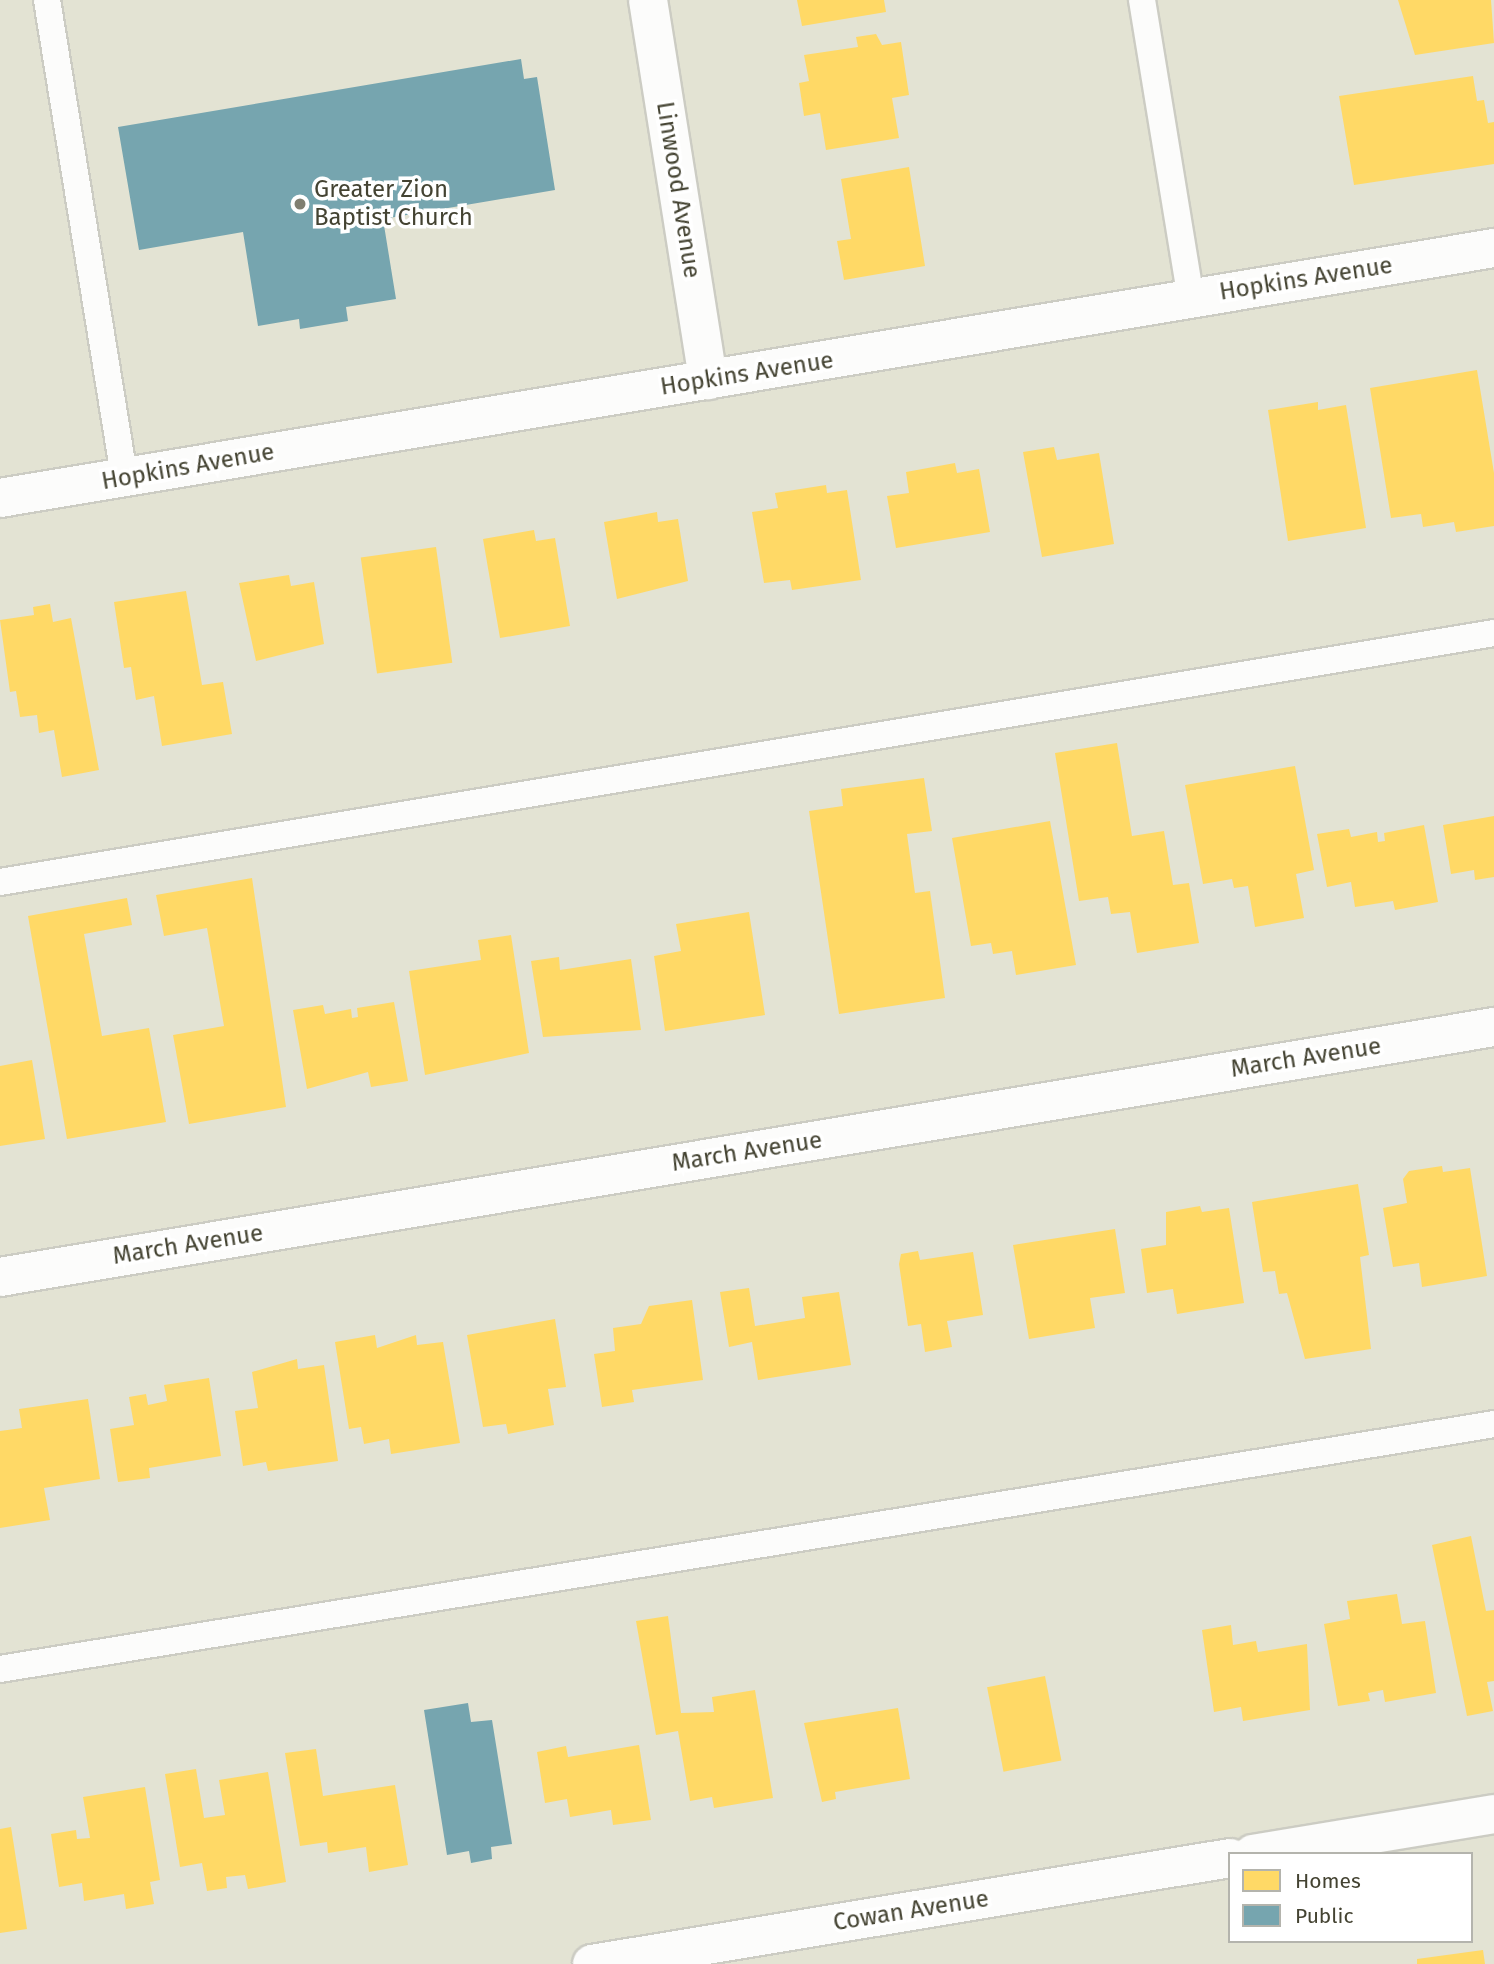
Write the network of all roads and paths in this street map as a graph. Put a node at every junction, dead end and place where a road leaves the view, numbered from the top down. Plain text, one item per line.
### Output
1 (47, 0) edge
2 (649, 0) edge
3 (1142, 0) edge
4 (1494, 248) edge
5 (1191, 299) junction
6 (708, 380) junction
7 (124, 477) junction
8 (0, 498) edge
9 (1494, 633) edge
10 (0, 882) edge
11 (1494, 1027) edge
12 (0, 1277) edge
13 (1494, 1424) edge
14 (0, 1669) edge
15 (1494, 1814) edge
16 (1265, 1852) edge
17 (1228, 1858) edge
18 (592, 1964) edge

1 - 7 lane
2 - 6 street, Linwood Avenue
3 - 5 lane
4 - 5 street, Hopkins Avenue
5 - 6 street, Hopkins Avenue
6 - 7 street, Hopkins Avenue
7 - 8 street, Hopkins Avenue
9 - 10 lane
11 - 12 street, March Avenue
13 - 14 lane
15 - 16 street
17 - 18 street, Cowan Avenue

